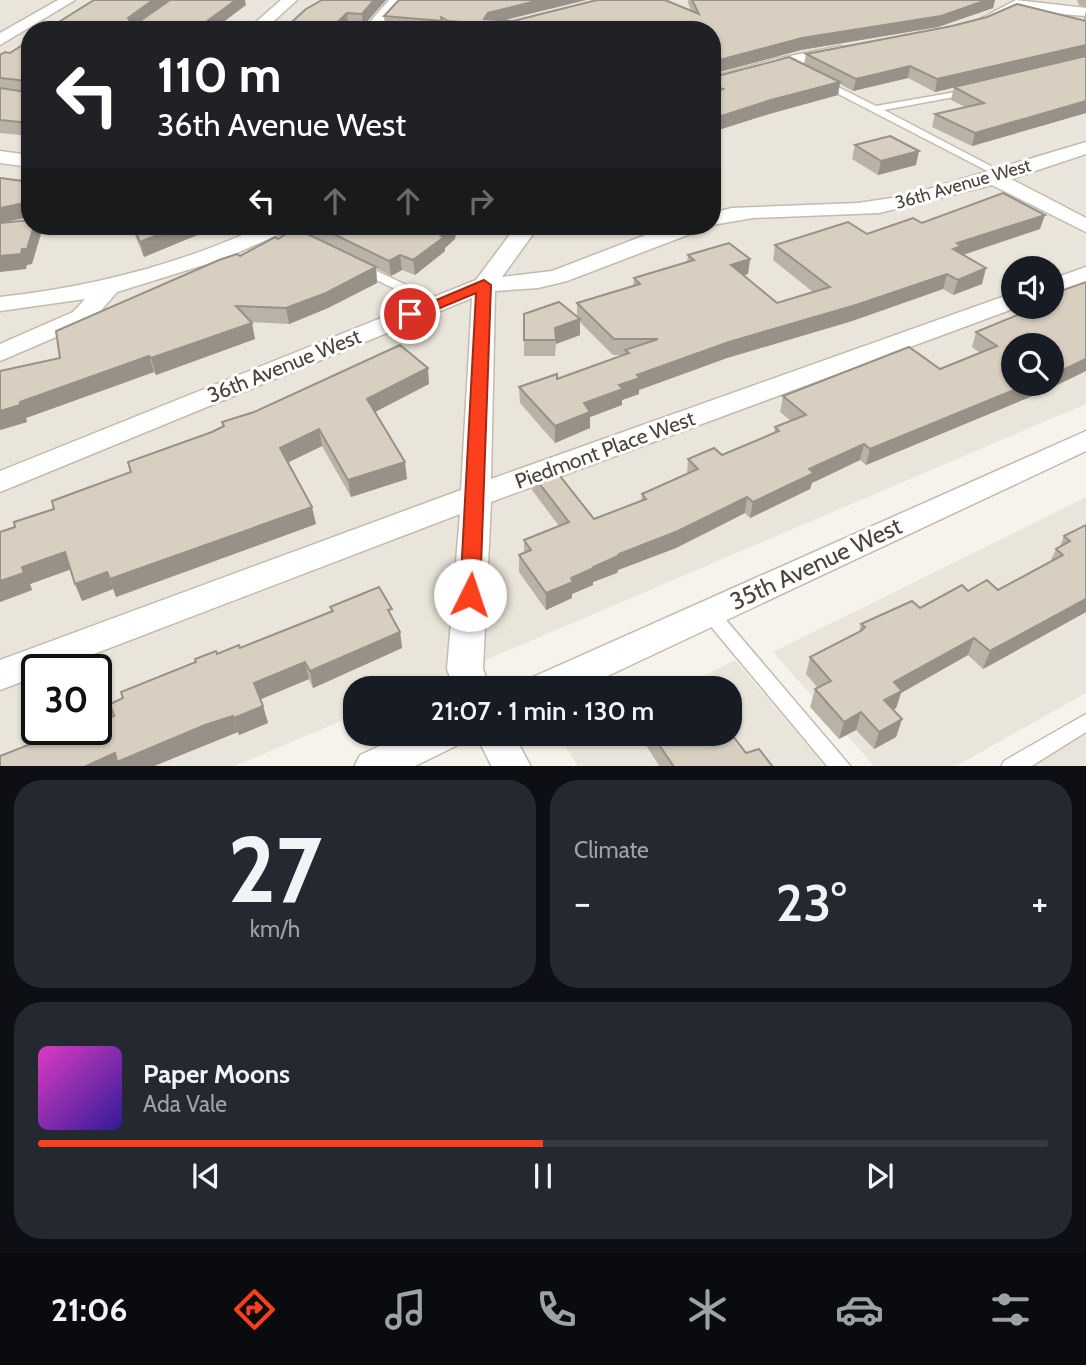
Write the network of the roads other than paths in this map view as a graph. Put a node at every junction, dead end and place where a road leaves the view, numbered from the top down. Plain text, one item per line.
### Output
1 (68, 0) edge
2 (290, 0) edge
3 (396, 0) edge
4 (1021, 3) edge
5 (1086, 12) edge
6 (32, 21) edge
7 (265, 21) edge
8 (379, 21) edge
9 (966, 26) edge
10 (21, 28) edge
11 (0, 40) edge
12 (861, 47) edge
13 (808, 75) edge
14 (721, 80) edge
15 (983, 88) edge
16 (876, 109) junction
17 (1086, 148) edge
18 (0, 157) edge
19 (21, 160) edge
20 (996, 175) junction
21 (721, 218) edge
22 (1086, 226) edge
23 (258, 235) edge
24 (295, 235) edge
25 (521, 235) edge
26 (661, 235) edge
27 (313, 244) edge
28 (350, 262) edge
29 (1086, 274) edge
30 (1064, 282) edge
31 (484, 285) junction
32 (109, 286) junction
33 (0, 304) edge
34 (436, 304) junction
35 (1001, 305) edge
36 (0, 353) edge
37 (1086, 440) edge
38 (0, 482) edge
39 (476, 496) junction
40 (709, 612) junction
41 (0, 675) edge
42 (468, 676) edge
43 (571, 676) edge
44 (1086, 722) edge
45 (418, 746) edge
46 (500, 746) edge
47 (373, 766) edge
48 (512, 766) edge
49 (841, 766) edge
50 (1011, 766) edge

1 - 6 street
2 - 7 street
3 - 8 street
4 - 5 street
4 - 9 street
10 - 11 street
12 - 14 street
13 - 16 lane
15 - 16 lane
16 - 20 lane
17 - 20 street, 36th Avenue West
18 - 19 street
20 - 21 street, 36th Avenue West
20 - 22 street
23 - 32 street
24 - 27 lane
25 - 31 street
26 - 31 street, 36th Avenue West
28 - 34 lane
29 - 30 street
31 - 34 street, 36th Avenue West
31 - 39 street
32 - 33 street
32 - 36 street
34 - 38 street, 36th Avenue West
35 - 39 street, Piedmont Place West
37 - 40 street, 35th Avenue West
39 - 41 street, Piedmont Place West
39 - 42 street
40 - 43 street, 35th Avenue West
40 - 49 lane
44 - 50 lane
45 - 47 street
46 - 48 street

